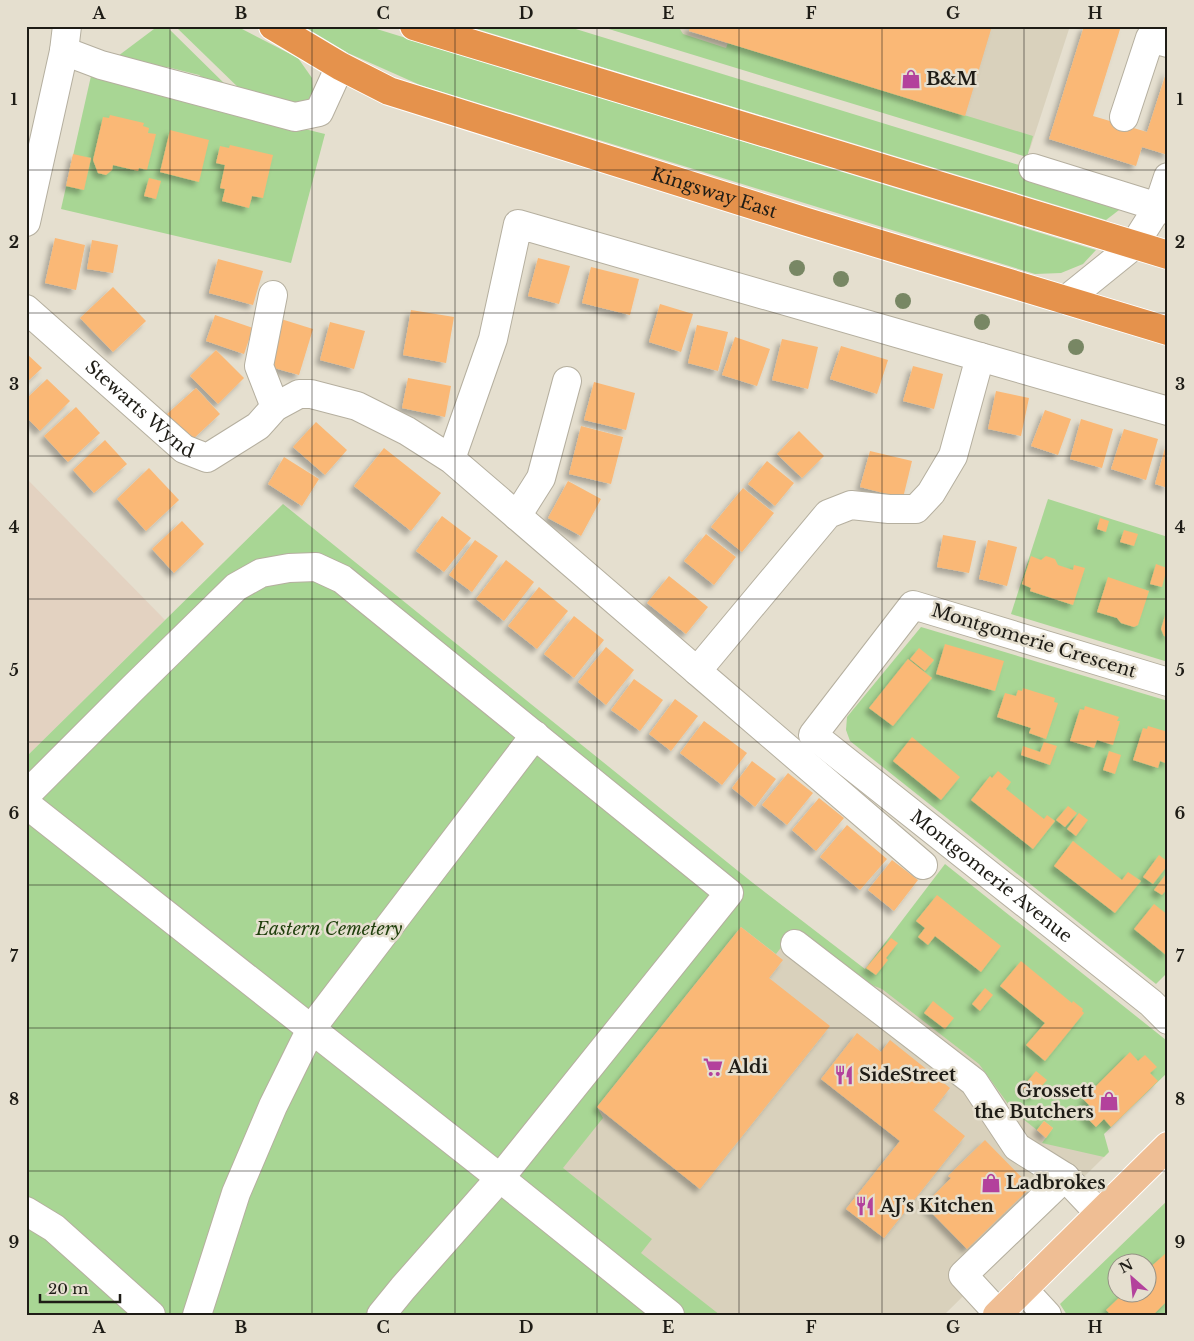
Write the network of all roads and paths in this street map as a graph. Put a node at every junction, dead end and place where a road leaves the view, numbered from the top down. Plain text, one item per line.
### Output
1 (273, 26) edge
2 (414, 26) edge
3 (66, 38) edge
4 (1168, 43) edge
5 (340, 66) junction
6 (1124, 118) dead end
7 (1033, 168) dead end
8 (1168, 176) edge
9 (1163, 208) edge
10 (26, 222) edge
11 (1134, 245) junction
12 (1168, 255) edge
13 (273, 295) dead end
14 (1066, 300) junction
15 (26, 309) edge
16 (1168, 330) edge
17 (980, 358) junction
18 (566, 381) dead end
19 (275, 407) junction
20 (1168, 411) edge
21 (451, 459) junction
22 (518, 516) junction
23 (697, 671) junction
24 (1168, 682) edge
25 (813, 734) joint
26 (535, 735) junction
27 (26, 795) edge
28 (26, 804) edge
29 (923, 865) dead end
30 (795, 944) dead end
31 (1168, 1020) edge
32 (311, 1029) junction
33 (1168, 1146) edge
34 (1065, 1177) junction
35 (500, 1178) junction
36 (26, 1211) edge
37 (1099, 1213) junction
38 (1023, 1289) junction
39 (998, 1314) edge
40 (152, 1315) edge
41 (197, 1315) edge
42 (381, 1315) edge
43 (670, 1315) edge
44 (1047, 1315) edge

1 - 5 highway, Kingsway East
2 - 11 highway
3 - 5 street
3 - 10 street
4 - 6 street
5 - 14 highway, Kingsway East
7 - 9 street
8 - 9 street
9 - 11 street
11 - 12 highway
11 - 14 street
13 - 19 street
14 - 16 highway, Kingsway East
15 - 19 street, Stewarts Wynd
17 - 20 street
17 - 21 street
17 - 23 street
18 - 22 street
19 - 21 street, Stewarts Wynd
21 - 22 street, Stewarts Wynd
22 - 23 street, Stewarts Wynd
23 - 29 street, Stewarts Wynd
24 - 25 street, Montgomerie Crescent
25 - 31 street, Montgomerie Avenue
26 - 27 street
26 - 32 street
26 - 35 street
28 - 32 street
30 - 34 street
32 - 35 street
32 - 41 street
33 - 37 main road
34 - 37 street
34 - 39 street
35 - 42 street
35 - 43 street
36 - 40 street
37 - 38 main road
38 - 39 main road
38 - 44 street

